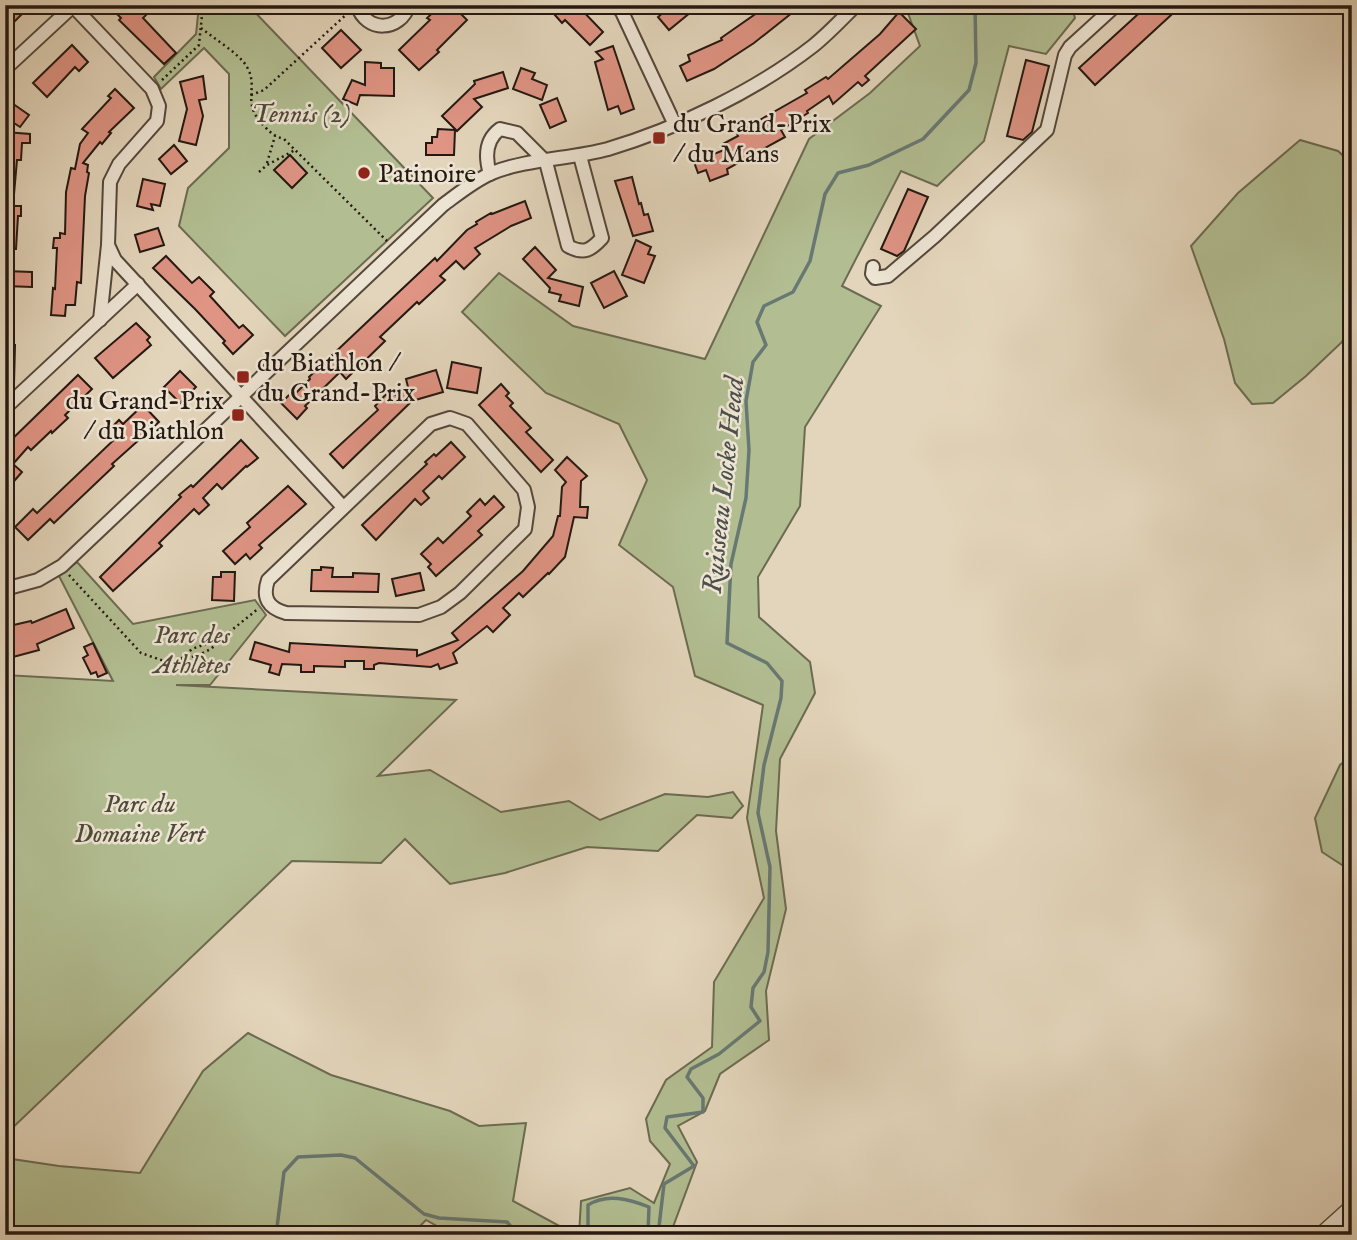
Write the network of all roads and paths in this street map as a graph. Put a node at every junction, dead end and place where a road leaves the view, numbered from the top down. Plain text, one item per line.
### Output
1 (72, 5) edge
2 (203, 5) edge
3 (357, 5) edge
4 (409, 5) edge
5 (856, 5) edge
6 (1116, 5) edge
7 (622, 7) edge
8 (201, 28) junction
9 (5, 69) edge
10 (152, 89) junction
11 (251, 95) junction
12 (675, 125) junction
13 (275, 136) junction
14 (295, 150) junction
15 (580, 156) junction
16 (546, 162) junction
17 (267, 165) junction
18 (259, 172) dead end
19 (490, 174) junction
20 (108, 244) junction
21 (396, 250) junction
22 (873, 268) dead end
23 (138, 284) junction
24 (100, 320) junction
25 (240, 397) junction
26 (5, 408) edge
27 (343, 507) junction
28 (62, 566) junction
29 (5, 589) edge
30 (267, 602) junction
31 (222, 638) junction
32 (181, 659) junction
33 (1352, 1208) edge
34 (1322, 1235) edge

1 - 9 street
1 - 10 street
2 - 8 path
3 - 4 street
3 - 11 path
5 - 12 street
6 - 22 street
7 - 12 street
8 - 10 path
8 - 11 path
10 - 20 street
11 - 13 path
12 - 15 street
13 - 14 path
13 - 17 path
14 - 17 path
14 - 21 path
15 - 16 street
15 - 16 street
16 - 19 street
16 - 19 street
17 - 18 path
19 - 21 street
20 - 23 street
20 - 24 street
21 - 25 street
23 - 24 street
23 - 25 street
24 - 26 street
25 - 27 street
25 - 28 street
27 - 30 street
27 - 30 street
28 - 29 street
28 - 32 path
30 - 31 path
31 - 32 path
31 - 32 path
33 - 34 street

